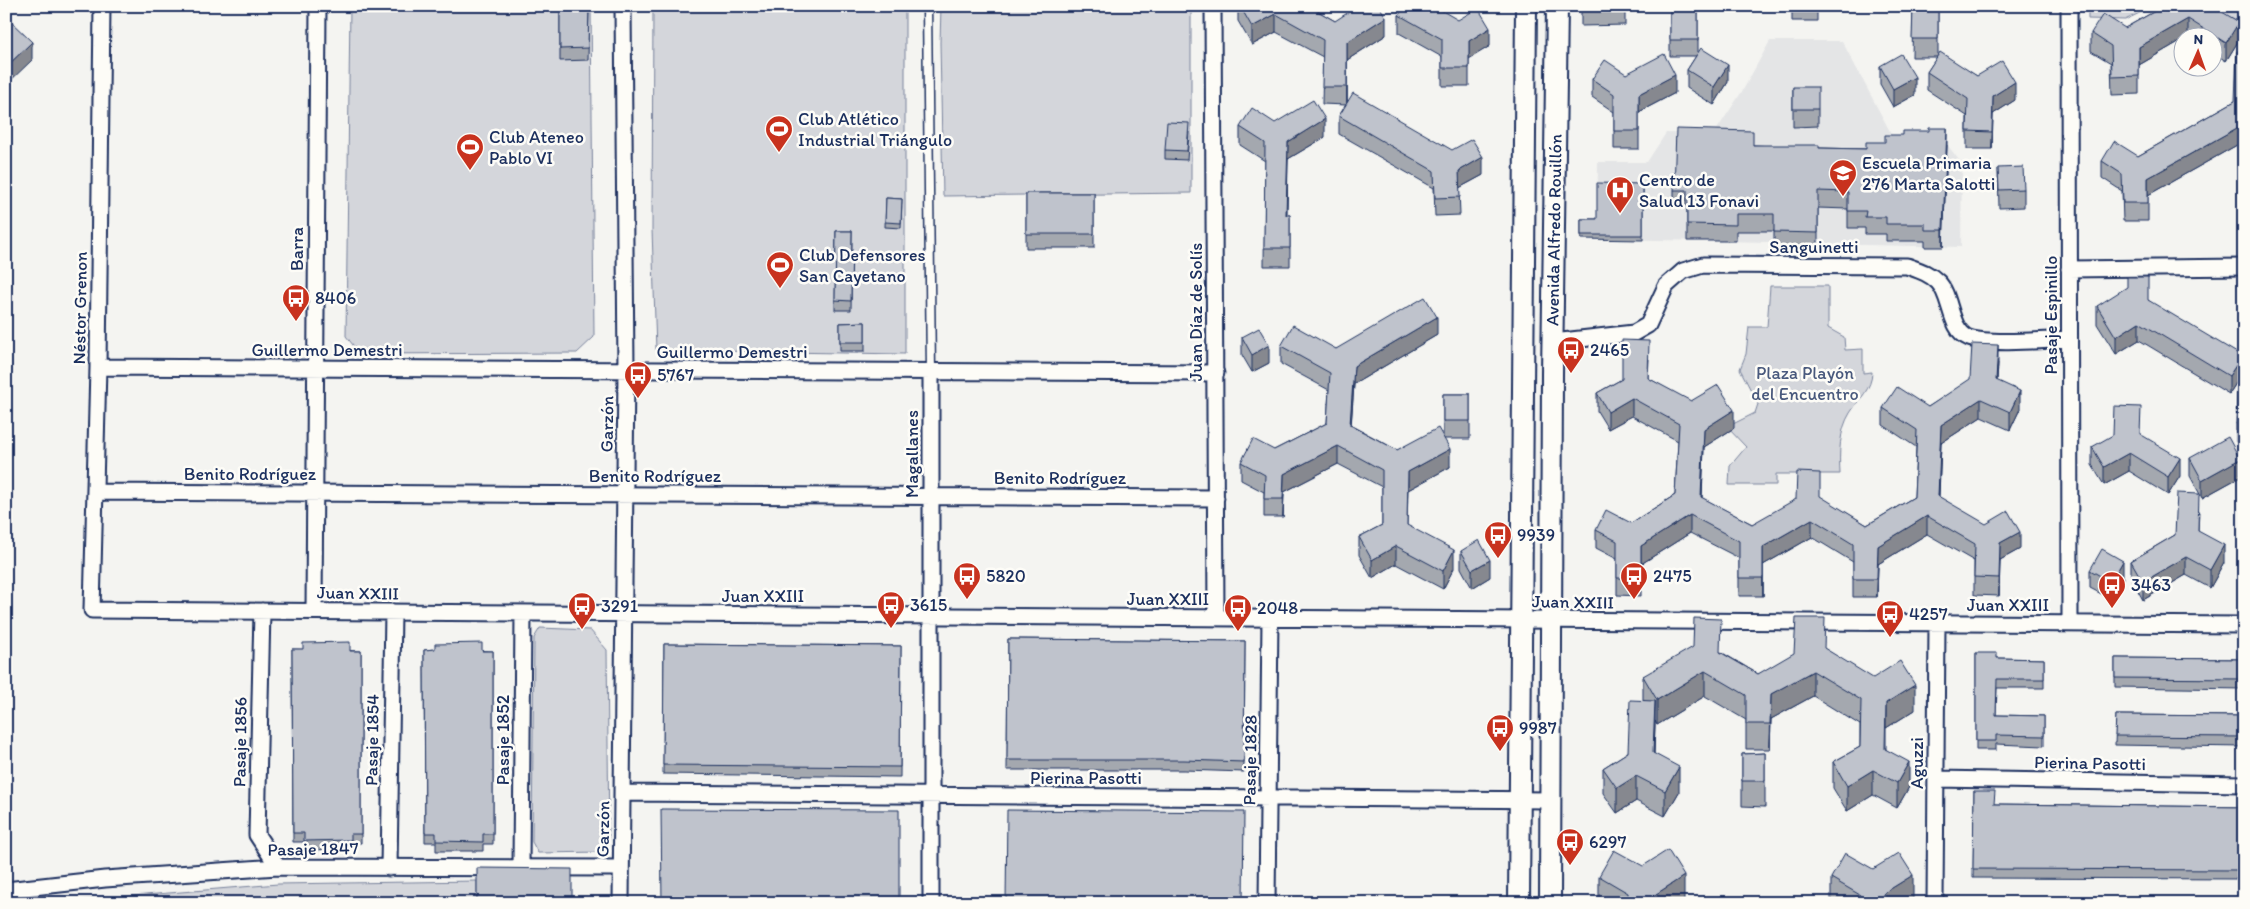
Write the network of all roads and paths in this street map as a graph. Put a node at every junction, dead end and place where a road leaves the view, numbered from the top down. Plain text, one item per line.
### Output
1 (102, 6) edge
2 (318, 6) edge
3 (623, 6) edge
4 (927, 6) edge
5 (1213, 6) edge
6 (1526, 6) edge
7 (1557, 6) edge
8 (2069, 6) edge
9 (2244, 268) edge
10 (2070, 269) junction
11 (2069, 340) junction
12 (1553, 342) junction
13 (98, 367) junction
14 (316, 368) junction
15 (626, 370) junction
16 (931, 372) junction
17 (1216, 373) junction
18 (95, 492) junction
19 (315, 493) junction
20 (625, 495) junction
21 (931, 496) junction
22 (1216, 498) junction
23 (92, 610) joint
24 (262, 611) junction
25 (314, 611) junction
26 (393, 612) junction
27 (523, 613) junction
28 (623, 613) junction
29 (930, 616) junction
30 (1216, 618) junction
31 (1270, 618) junction
32 (1520, 620) junction
33 (1551, 620) junction
34 (1937, 623) junction
35 (2070, 624) junction
36 (2244, 625) edge
37 (1936, 779) junction
38 (2244, 784) edge
39 (622, 793) junction
40 (930, 796) junction
41 (1268, 798) junction
42 (1519, 800) junction
43 (1550, 800) junction
44 (278, 867) junction
45 (389, 868) junction
46 (521, 868) junction
47 (621, 868) junction
48 (6, 890) edge
49 (621, 903) edge
50 (931, 903) edge
51 (1267, 903) edge
52 (1519, 903) edge
53 (1550, 903) edge
54 (1935, 903) edge

1 - 13 street, Néstor Grenon
2 - 14 street, Barra
3 - 15 street, Garzón
4 - 16 lane, Magallanes
5 - 17 street, Juan Díaz de Solís
6 - 32 street, Avenida Alfredo Rouillón
7 - 12 street, Avenida Alfredo Rouillón
8 - 10 street, Pasaje Espinillo
9 - 10 street
10 - 11 street, Pasaje Espinillo
11 - 12 street, Sanguinetti
11 - 35 street, Pasaje Espinillo
12 - 33 street, Avenida Alfredo Rouillón
13 - 14 street, Guillermo Demestri
13 - 18 street, Néstor Grenon
14 - 15 street, Guillermo Demestri
14 - 19 street, Barra
15 - 16 street, Guillermo Demestri
15 - 20 street, Garzón
16 - 17 street, Guillermo Demestri
16 - 21 street, Magallanes
17 - 22 street, Juan Díaz de Solís
18 - 19 street, Benito Rodríguez
18 - 23 street, Néstor Grenon
19 - 20 street, Benito Rodríguez
19 - 25 street, Barra
20 - 21 street, Benito Rodríguez
20 - 28 street, Garzón
21 - 22 street, Benito Rodríguez
21 - 29 street, Magallanes
22 - 30 street, Juan Díaz de Solís
23 - 24 street, Juan XXIII
24 - 25 street, Juan XXIII
24 - 44 street, Pasaje 1856
25 - 26 street, Juan XXIII
26 - 27 street, Juan XXIII
26 - 45 street, Pasaje 1854
27 - 28 street, Juan XXIII
27 - 46 street, Pasaje 1852
28 - 29 street, Juan XXIII
28 - 39 street, Garzón
29 - 30 street, Juan XXIII
29 - 40 street, Magallanes
30 - 31 street, Juan XXIII
31 - 32 street, Juan XXIII
31 - 41 street, Pasaje 1828
32 - 33 street, Juan XXIII
32 - 42 street, Avenida Alfredo Rouillón
33 - 34 street, Juan XXIII
33 - 43 street, Avenida Alfredo Rouillón
34 - 35 street, Juan XXIII
34 - 37 street, Aguzzi
35 - 36 street, Juan XXIII
37 - 38 street, Pierina Pasotti
37 - 54 street, Aguzzi
39 - 40 street, Pierina Pasotti
39 - 47 street, Garzón
40 - 41 street, Pierina Pasotti
40 - 50 street, Magallanes
41 - 42 street, Pierina Pasotti
41 - 51 street, Pasaje 1828
42 - 43 street, Pierina Pasotti
42 - 52 street, Avenida Alfredo Rouillón
43 - 53 street, Avenida Alfredo Rouillón
44 - 45 street, Pasaje 1847
44 - 48 street, Pasaje 1847
45 - 46 street, Pasaje 1847
46 - 47 street, Pasaje 1847
47 - 49 street, Garzón

